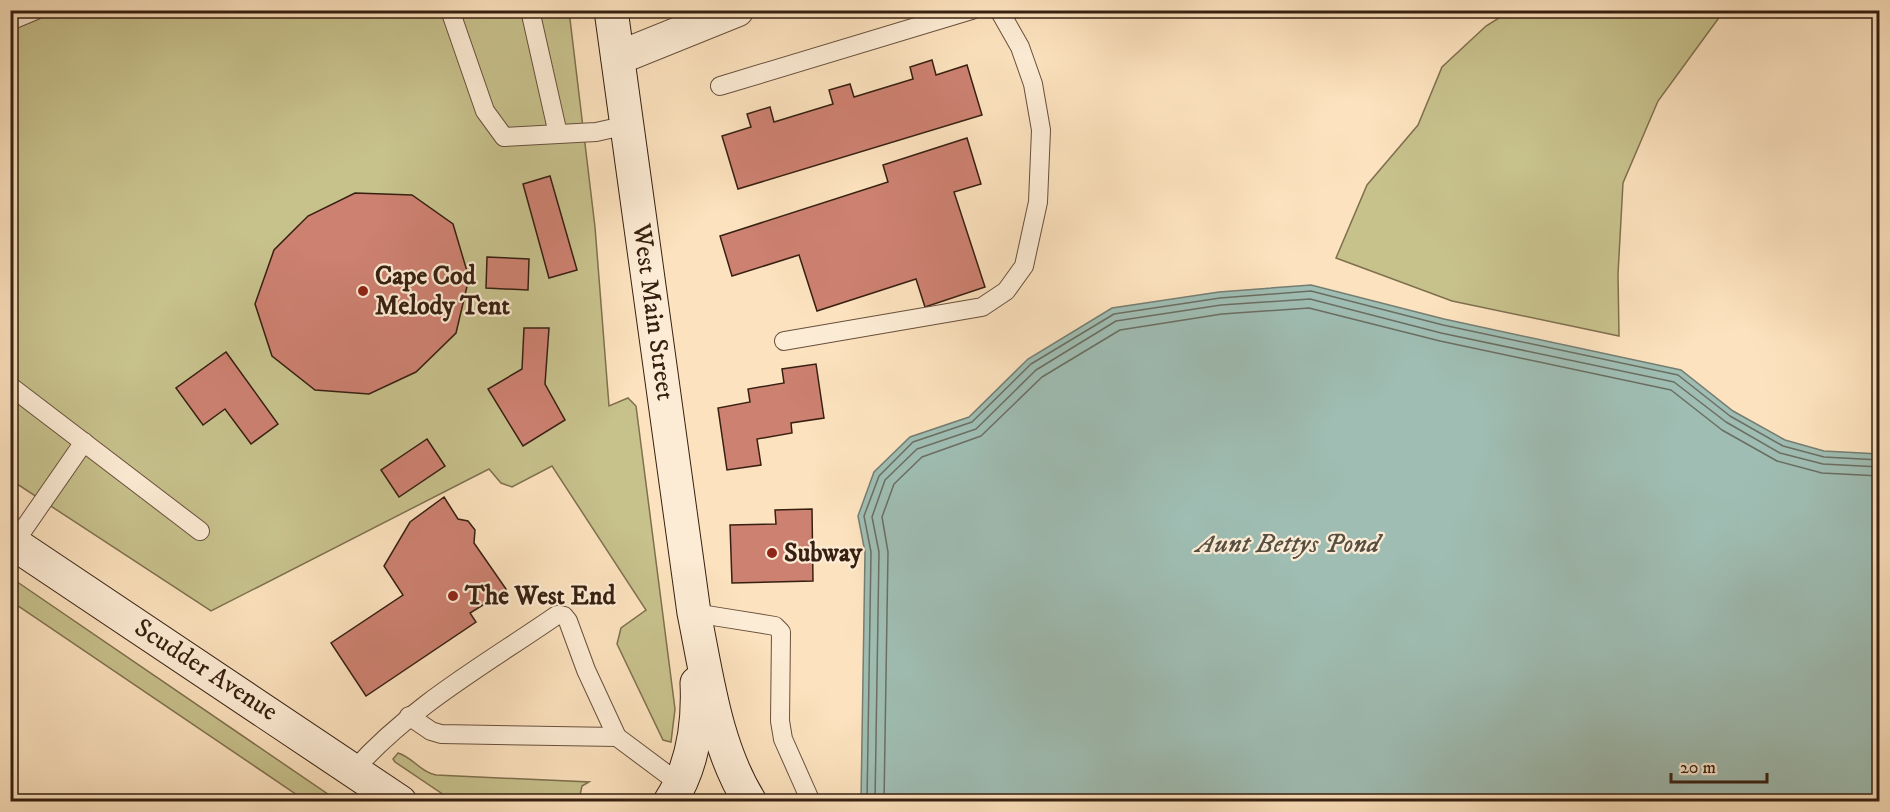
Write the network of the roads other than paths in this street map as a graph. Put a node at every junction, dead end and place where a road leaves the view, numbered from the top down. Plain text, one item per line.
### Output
1 (36, 10) edge
2 (450, 10) edge
3 (530, 10) edge
4 (611, 10) edge
5 (737, 10) edge
6 (972, 10) edge
7 (999, 10) edge
8 (10, 21) edge
9 (618, 58) junction
10 (720, 86) dead end
11 (628, 125) junction
12 (558, 134) junction
13 (784, 341) dead end
14 (10, 386) edge
15 (84, 442) junction
16 (200, 531) dead end
17 (12, 542) edge
18 (694, 613) junction
19 (409, 716) junction
20 (617, 737) junction
21 (354, 770) junction
22 (675, 793) edge
23 (400, 801) edge
24 (750, 801) edge
25 (811, 801) edge

1 - 8 lane
2 - 12 lane
3 - 12 lane
4 - 9 main road, West Main Street
5 - 9 main road
6 - 10 lane
7 - 13 lane
9 - 11 main road, West Main Street
11 - 12 lane
11 - 18 main road, West Main Street
14 - 15 lane
15 - 16 lane
15 - 17 lane
17 - 21 main road, Scudder Avenue
18 - 22 main road, West Main Street
18 - 24 main road, West Main Street
18 - 25 lane
19 - 20 lane
19 - 20 lane
19 - 21 lane
20 - 22 lane
21 - 23 main road, Scudder Avenue

